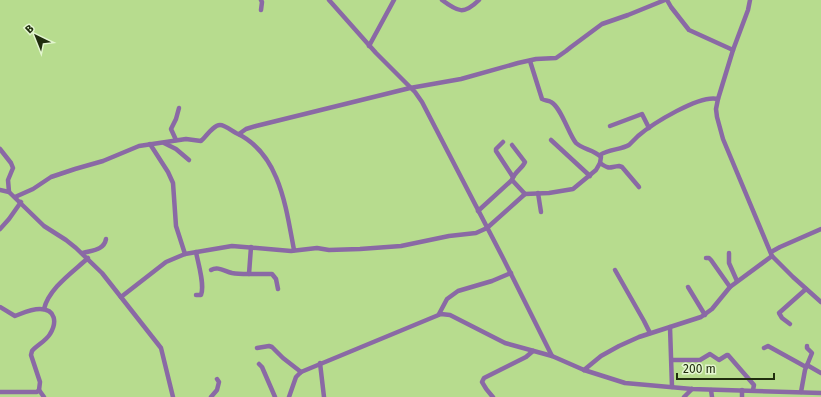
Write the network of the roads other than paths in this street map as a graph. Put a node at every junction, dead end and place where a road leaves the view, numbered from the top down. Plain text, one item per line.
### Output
1 (261, 0) edge
2 (329, 0) edge
3 (394, 0) edge
4 (442, 0) edge
5 (479, 0) edge
6 (666, 0) edge
7 (750, 0) edge
8 (261, 10) dead end
9 (370, 46) junction
10 (733, 50) junction
11 (530, 61) junction
12 (410, 88) junction
13 (718, 99) junction
14 (179, 108) dead end
15 (610, 126) dead end
16 (649, 128) junction
17 (239, 134) junction
18 (176, 140) junction
19 (551, 140) dead end
20 (162, 142) junction
21 (503, 142) dead end
22 (150, 144) junction
23 (512, 145) dead end
24 (0, 149) edge
25 (600, 156) junction
26 (189, 160) dead end
27 (600, 163) junction
28 (590, 176) junction
29 (512, 178) junction
30 (639, 187) dead end
31 (0, 190) edge
32 (10, 192) junction
33 (538, 193) junction
34 (525, 194) junction
35 (15, 197) junction
36 (21, 202) junction
37 (478, 211) junction
38 (541, 212) dead end
39 (487, 228) junction
40 (0, 229) edge
41 (821, 229) edge
42 (106, 239) dead end
43 (251, 247) junction
44 (294, 250) junction
45 (196, 252) junction
46 (83, 253) junction
47 (730, 253) dead end
48 (184, 254) junction
49 (771, 254) junction
50 (88, 258) junction
51 (706, 258) dead end
52 (212, 270) dead end
53 (615, 270) dead end
54 (511, 273) junction
55 (249, 274) junction
56 (737, 281) junction
57 (688, 287) dead end
58 (730, 287) junction
59 (278, 289) dead end
60 (806, 289) junction
61 (196, 295) dead end
62 (121, 297) junction
63 (821, 302) edge
64 (0, 307) edge
65 (44, 309) junction
66 (438, 314) junction
67 (705, 315) junction
68 (790, 324) dead end
69 (670, 326) junction
70 (650, 334) junction
71 (807, 346) dead end
72 (256, 348) dead end
73 (764, 348) dead end
74 (533, 351) junction
75 (552, 356) junction
76 (672, 360) junction
77 (320, 363) junction
78 (259, 364) dead end
79 (807, 366) junction
80 (584, 370) junction
81 (301, 372) junction
82 (821, 373) edge
83 (217, 379) dead end
84 (672, 387) junction
85 (692, 389) junction
86 (39, 390) junction
87 (711, 390) junction
88 (742, 390) junction
89 (753, 390) junction
90 (0, 392) edge
91 (801, 392) junction
92 (821, 393) edge
93 (44, 397) edge
94 (173, 397) edge
95 (211, 397) edge
96 (275, 397) edge
97 (289, 397) edge
98 (324, 397) edge
99 (493, 397) edge
100 (684, 397) edge
101 (712, 397) edge
102 (742, 397) edge

1 - 8 street
2 - 9 street
3 - 9 street
4 - 5 street
6 - 10 street
6 - 11 street
7 - 10 street
9 - 12 street
10 - 13 street
11 - 12 street
11 - 25 street
12 - 17 street
12 - 37 street
13 - 16 street
13 - 49 street
14 - 18 street
15 - 16 street
16 - 25 street
17 - 18 street
17 - 44 street
18 - 20 street
19 - 28 street
20 - 22 street
20 - 26 street
21 - 29 street
22 - 35 street
22 - 48 street
23 - 29 street
24 - 32 street
25 - 27 street
27 - 28 street
27 - 30 street
28 - 33 street
29 - 34 street
29 - 37 street
31 - 32 street
32 - 35 street
33 - 34 street
33 - 38 street
34 - 39 street
35 - 36 street
36 - 40 street
36 - 46 street
37 - 39 street
39 - 44 street
39 - 54 street
41 - 49 street
42 - 46 street
43 - 44 street
43 - 45 street
43 - 55 street
45 - 48 street
45 - 61 street
46 - 50 street
47 - 56 street
48 - 62 street
49 - 56 street
49 - 60 street
50 - 62 street
50 - 65 street
51 - 58 street
52 - 55 street
53 - 70 street
54 - 66 street
54 - 75 street
55 - 59 street
56 - 58 street
57 - 67 street
58 - 67 street
60 - 63 street
60 - 68 street
62 - 94 street
64 - 65 street
65 - 86 street
66 - 74 street
66 - 77 street
67 - 69 street
69 - 70 street
69 - 76 street
70 - 80 street
71 - 79 street
72 - 81 street
73 - 79 street
74 - 75 street
74 - 99 street
75 - 80 street
76 - 84 street
76 - 89 street
77 - 81 street
77 - 98 street
78 - 96 street
79 - 82 street
79 - 91 street
80 - 84 street
81 - 97 street
83 - 95 street
84 - 85 street
85 - 87 street
85 - 100 street
86 - 90 street
86 - 93 street
87 - 88 street
87 - 101 street
88 - 89 street
88 - 102 street
89 - 91 street
91 - 92 street

